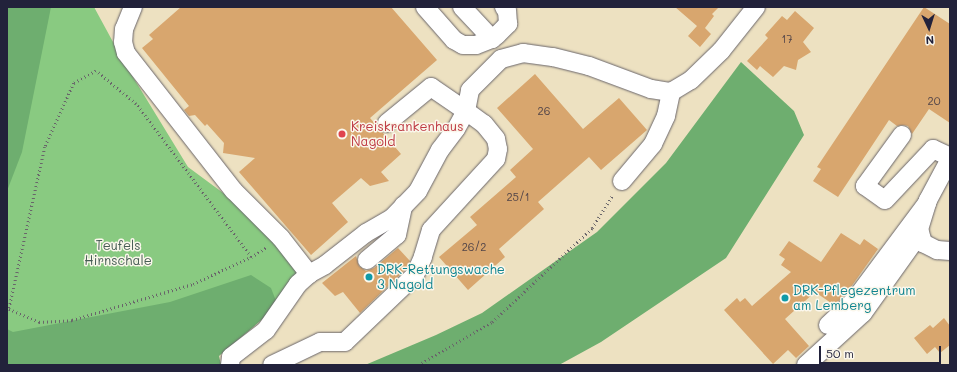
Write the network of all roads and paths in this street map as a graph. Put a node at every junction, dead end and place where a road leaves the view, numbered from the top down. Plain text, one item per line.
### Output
1 (133, 7) edge
2 (425, 7) edge
3 (462, 7) edge
4 (504, 7) edge
5 (756, 7) edge
6 (492, 39) junction
7 (671, 92) junction
8 (466, 111) junction
9 (387, 123) dead end
10 (902, 135) dead end
11 (950, 158) edge
12 (622, 181) joint
13 (927, 203) junction
14 (403, 206) junction
15 (920, 233) junction
16 (281, 238) junction
17 (950, 251) edge
18 (251, 257) junction
19 (367, 260) dead end
20 (309, 274) junction
21 (8, 310) edge
22 (828, 325) dead end
23 (230, 365) edge
24 (272, 365) edge
25 (418, 365) edge
26 (806, 365) edge

1 - 16 street
2 - 6 street
3 - 6 street
4 - 6 street
5 - 7 street
7 - 8 street
7 - 12 street
8 - 9 street
8 - 14 street
8 - 24 street
10 - 11 street
11 - 13 street
12 - 25 path
13 - 15 street
13 - 22 street
14 - 19 street
14 - 20 street
15 - 17 street
15 - 26 street
16 - 18 path
16 - 20 street
18 - 21 path
18 - 21 path
20 - 23 street

